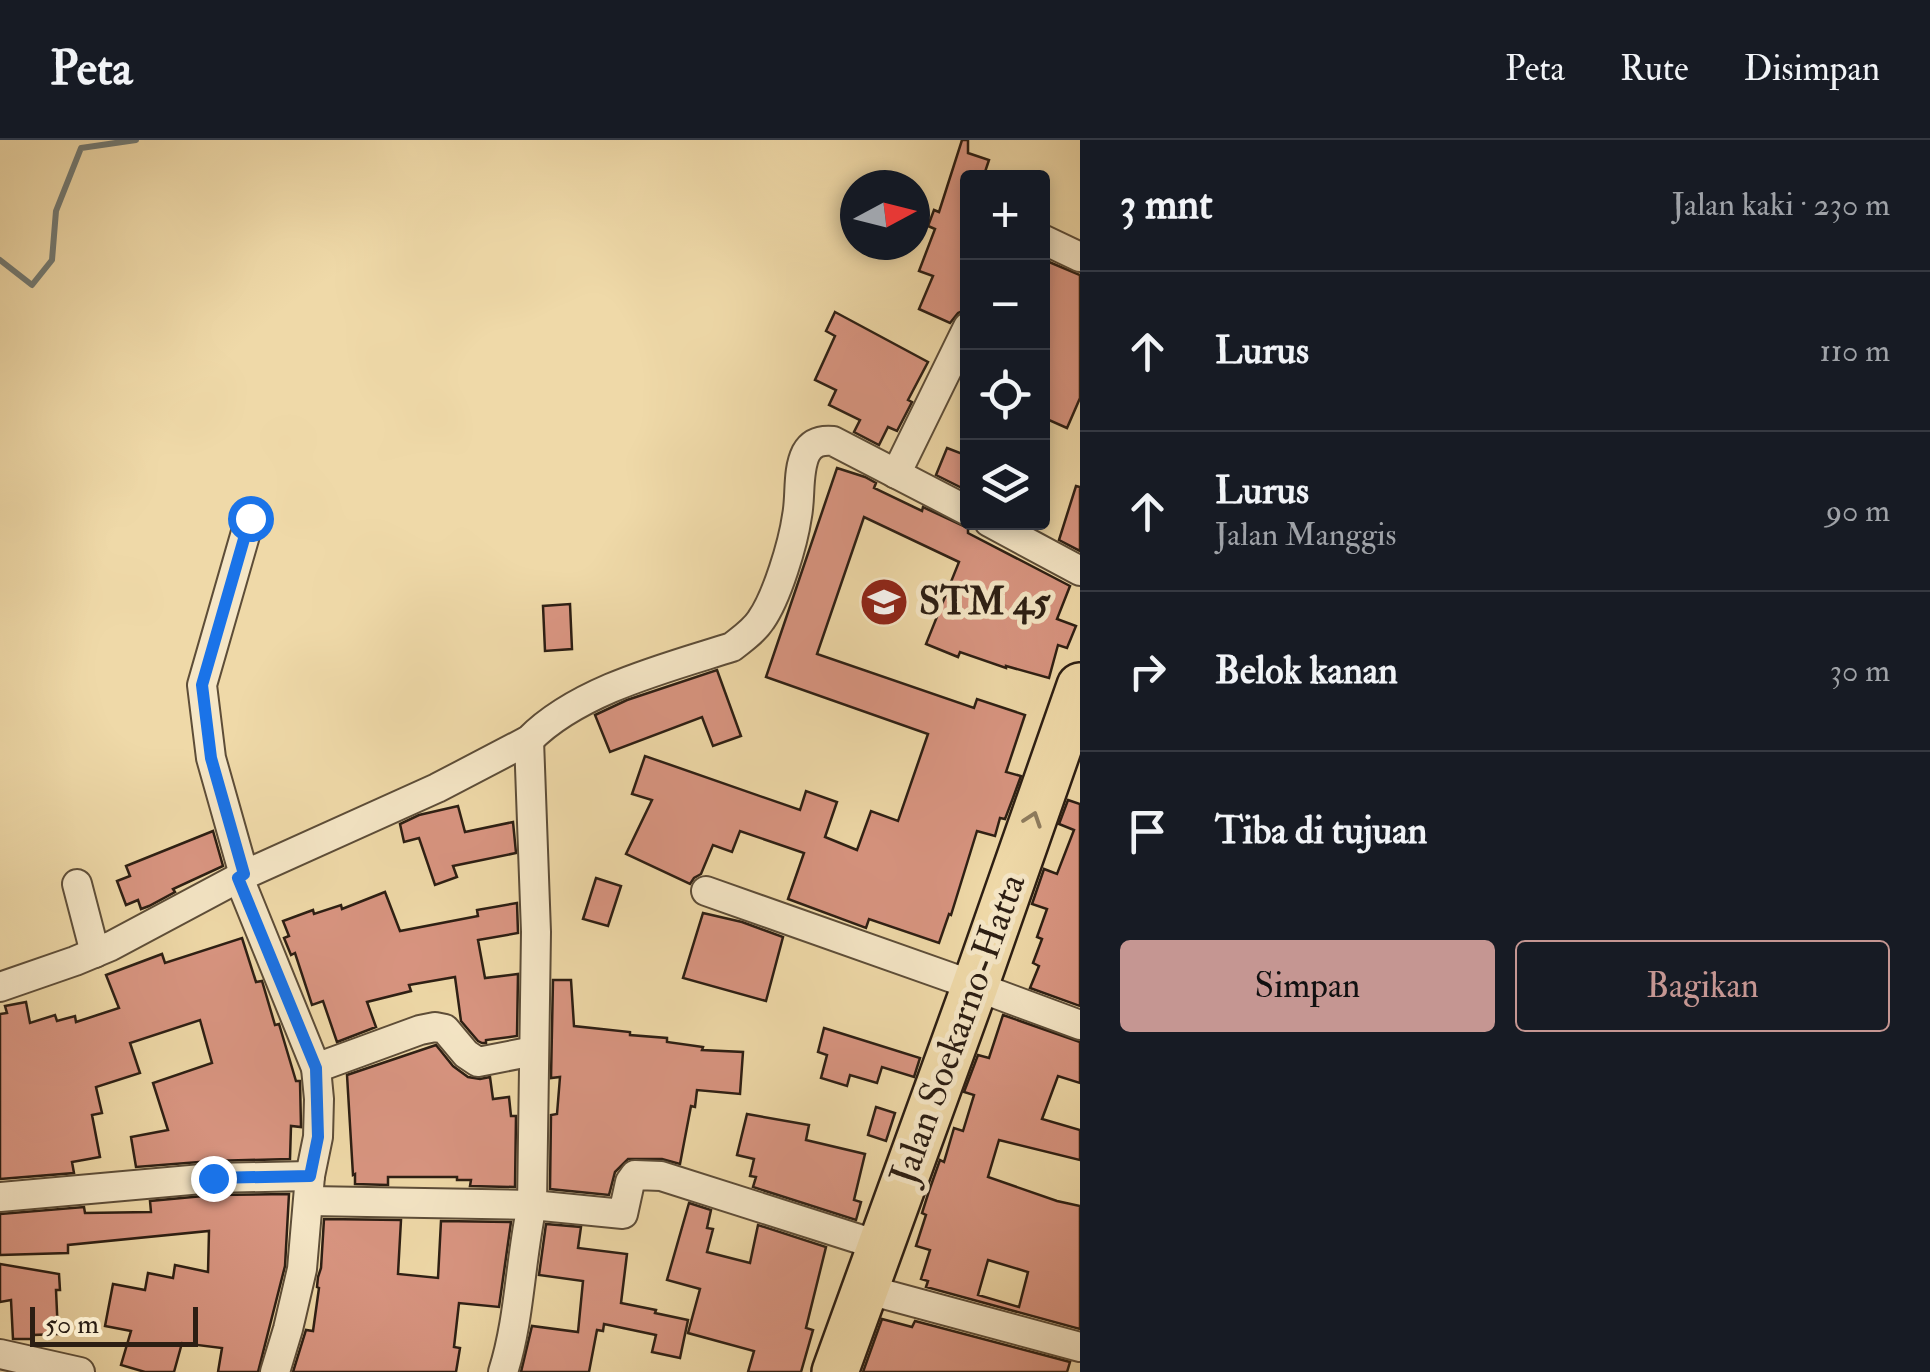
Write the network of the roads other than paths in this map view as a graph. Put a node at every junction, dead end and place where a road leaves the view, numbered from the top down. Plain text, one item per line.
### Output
1 (1050, 243) edge
2 (1080, 258) edge
3 (960, 343) edge
4 (896, 474) junction
5 (960, 507) edge
6 (250, 518) dead end
7 (1004, 530) edge
8 (1080, 570) edge
9 (1077, 706) edge
10 (529, 740) junction
11 (242, 876) junction
12 (77, 884) dead end
13 (706, 892) dead end
14 (95, 953) junction
15 (975, 986) junction
16 (0, 987) edge
17 (1080, 1025) edge
18 (534, 1050) junction
19 (316, 1068) junction
20 (310, 1188) junction
21 (0, 1197) edge
22 (532, 1205) junction
23 (881, 1246) junction
24 (866, 1290) junction
25 (1080, 1347) edge
26 (0, 1354) edge
27 (80, 1372) edge
28 (275, 1372) edge
29 (503, 1372) edge
30 (835, 1372) edge

1 - 2 street
3 - 4 street
4 - 5 street
4 - 10 street
6 - 11 street
7 - 8 street
15 -> 9 highway, Jalan Soekarno-Hatta
10 - 11 street
10 - 18 street
11 - 14 street
11 - 19 street
12 - 14 street
13 - 15 street
14 - 16 street
15 - 17 street
15 - 23 highway, Jalan Soekarno-Hatta
18 - 19 street
18 - 22 street
19 - 20 street
20 - 21 street
20 - 22 street
20 - 28 street
22 - 23 street
22 - 29 street
23 - 24 highway, Jalan Soekarno-Hatta
24 - 25 street
24 - 30 highway, Jalan Soekarno-Hatta
26 - 27 street

